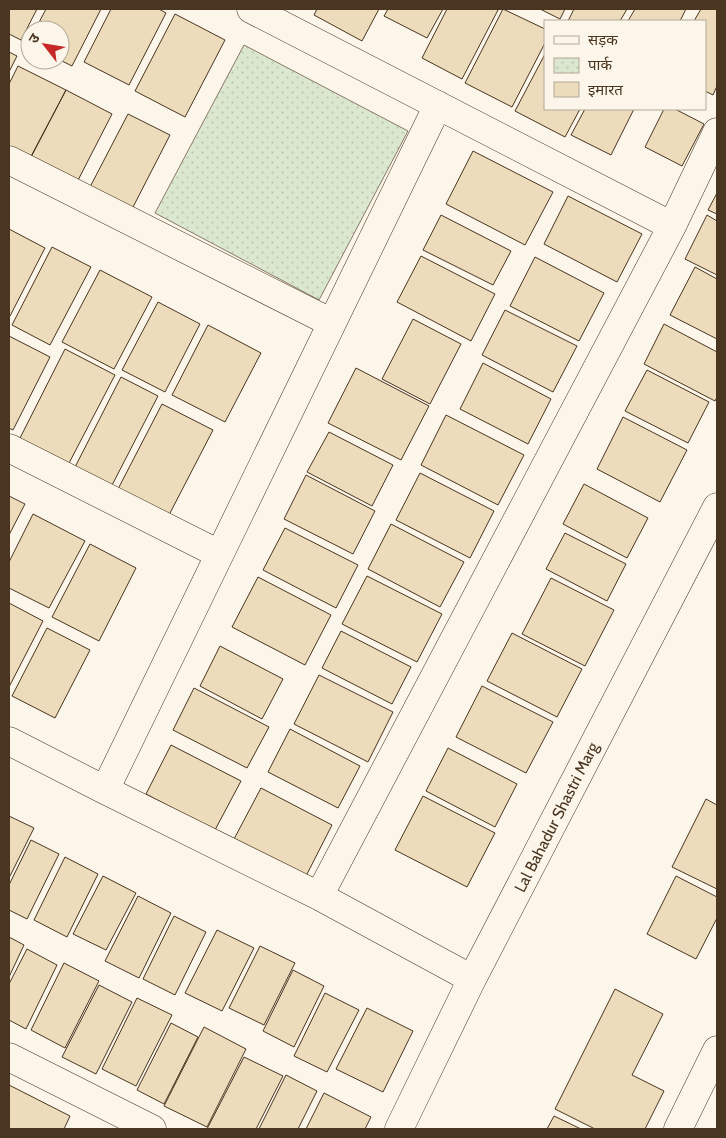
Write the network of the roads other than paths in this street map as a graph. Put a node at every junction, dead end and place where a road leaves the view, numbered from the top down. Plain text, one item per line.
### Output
1 (251, 9) edge
2 (438, 105) junction
3 (717, 132) edge
4 (9, 160) edge
5 (672, 226) junction
6 (332, 322) junction
7 (9, 448) edge
8 (717, 507) edge
9 (219, 554) junction
10 (9, 741) edge
11 (105, 790) junction
12 (319, 896) junction
13 (472, 979) junction
14 (717, 1050) edge
15 (9, 1057) edge
16 (152, 1129) edge
17 (399, 1129) edge
18 (678, 1129) edge

1 - 2 street
2 - 5 street
2 - 6 street
3 - 5 street
4 - 6 street
5 - 12 street
6 - 9 street
7 - 9 street
8 - 13 street, Lal Bahadur Shastri Marg
9 - 11 street
10 - 11 street
11 - 12 street
12 - 13 street
13 - 17 street, Lal Bahadur Shastri Marg
14 - 18 street
15 - 16 street

